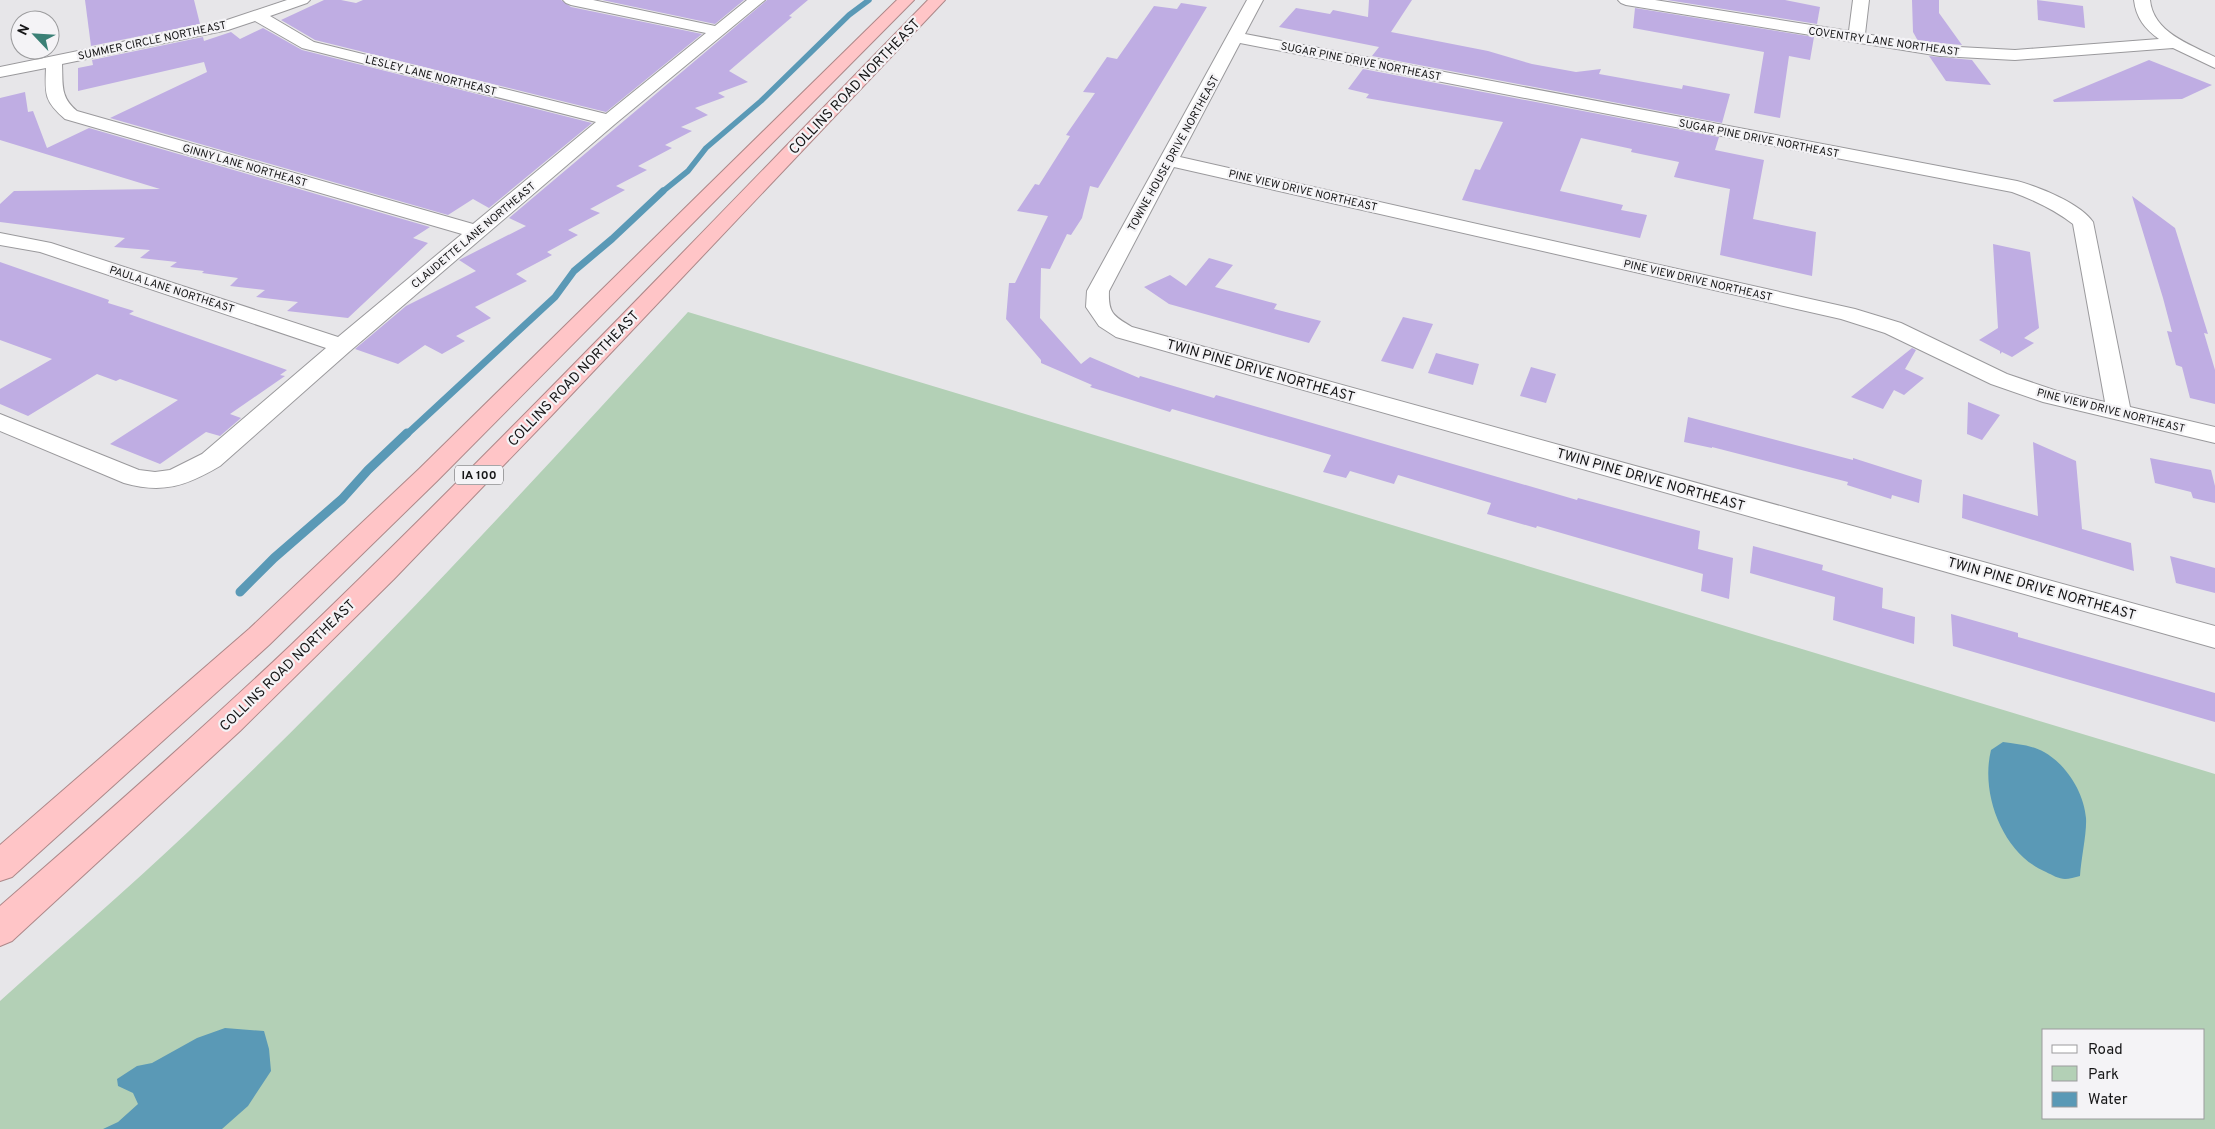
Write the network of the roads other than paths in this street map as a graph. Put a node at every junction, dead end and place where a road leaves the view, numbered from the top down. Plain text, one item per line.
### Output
1 (302, 0) edge
2 (571, 0) edge
3 (757, 0) edge
4 (906, 0) edge
5 (937, 0) edge
6 (1254, 0) edge
7 (1626, 0) edge
8 (1861, 0) edge
9 (2142, 0) edge
10 (258, 16) junction
11 (718, 31) junction
12 (1236, 37) junction
13 (1856, 38) junction
14 (2174, 42) junction
15 (60, 59) edge
16 (54, 60) joint
17 (2215, 63) edge
18 (0, 72) edge
19 (609, 120) junction
20 (1168, 160) junction
21 (478, 232) junction
22 (0, 239) edge
23 (1096, 307) joint
24 (342, 346) junction
25 (2119, 413) junction
26 (0, 422) edge
27 (2215, 435) edge
28 (2215, 637) edge
29 (0, 866) edge
30 (0, 929) edge

1 - 10 street, SUMMER CIRCLE NORTHEAST
2 - 11 street
3 - 11 street, CLAUDETTE LANE NORTHEAST
4 - 29 highway, COLLINS ROAD NORTHEAST / IA 100
5 - 30 highway, COLLINS ROAD NORTHEAST / IA 100
6 - 12 street, TOWNE HOUSE DRIVE NORTHEAST
7 - 13 street, COVENTRY LANE NORTHEAST
8 - 13 street
9 - 14 street
10 - 15 street, SUMMER CIRCLE NORTHEAST
10 - 19 street, LESLEY LANE NORTHEAST
11 - 19 street, CLAUDETTE LANE NORTHEAST
12 - 20 street, TOWNE HOUSE DRIVE NORTHEAST
12 - 25 street, SUGAR PINE DRIVE NORTHEAST
13 - 14 street, COVENTRY LANE NORTHEAST
14 - 17 street
16 - 18 street, SUMMER CIRCLE NORTHEAST
16 - 21 street, GINNY LANE NORTHEAST
19 - 21 street, CLAUDETTE LANE NORTHEAST
20 - 23 street, TOWNE HOUSE DRIVE NORTHEAST
20 - 25 street, PINE VIEW DRIVE NORTHEAST
21 - 24 street, CLAUDETTE LANE NORTHEAST
22 - 24 street, PAULA LANE NORTHEAST
23 - 28 street, TWIN PINE DRIVE NORTHEAST
24 - 26 street, CLAUDETTE LANE NORTHEAST
25 - 27 street, PINE VIEW DRIVE NORTHEAST

